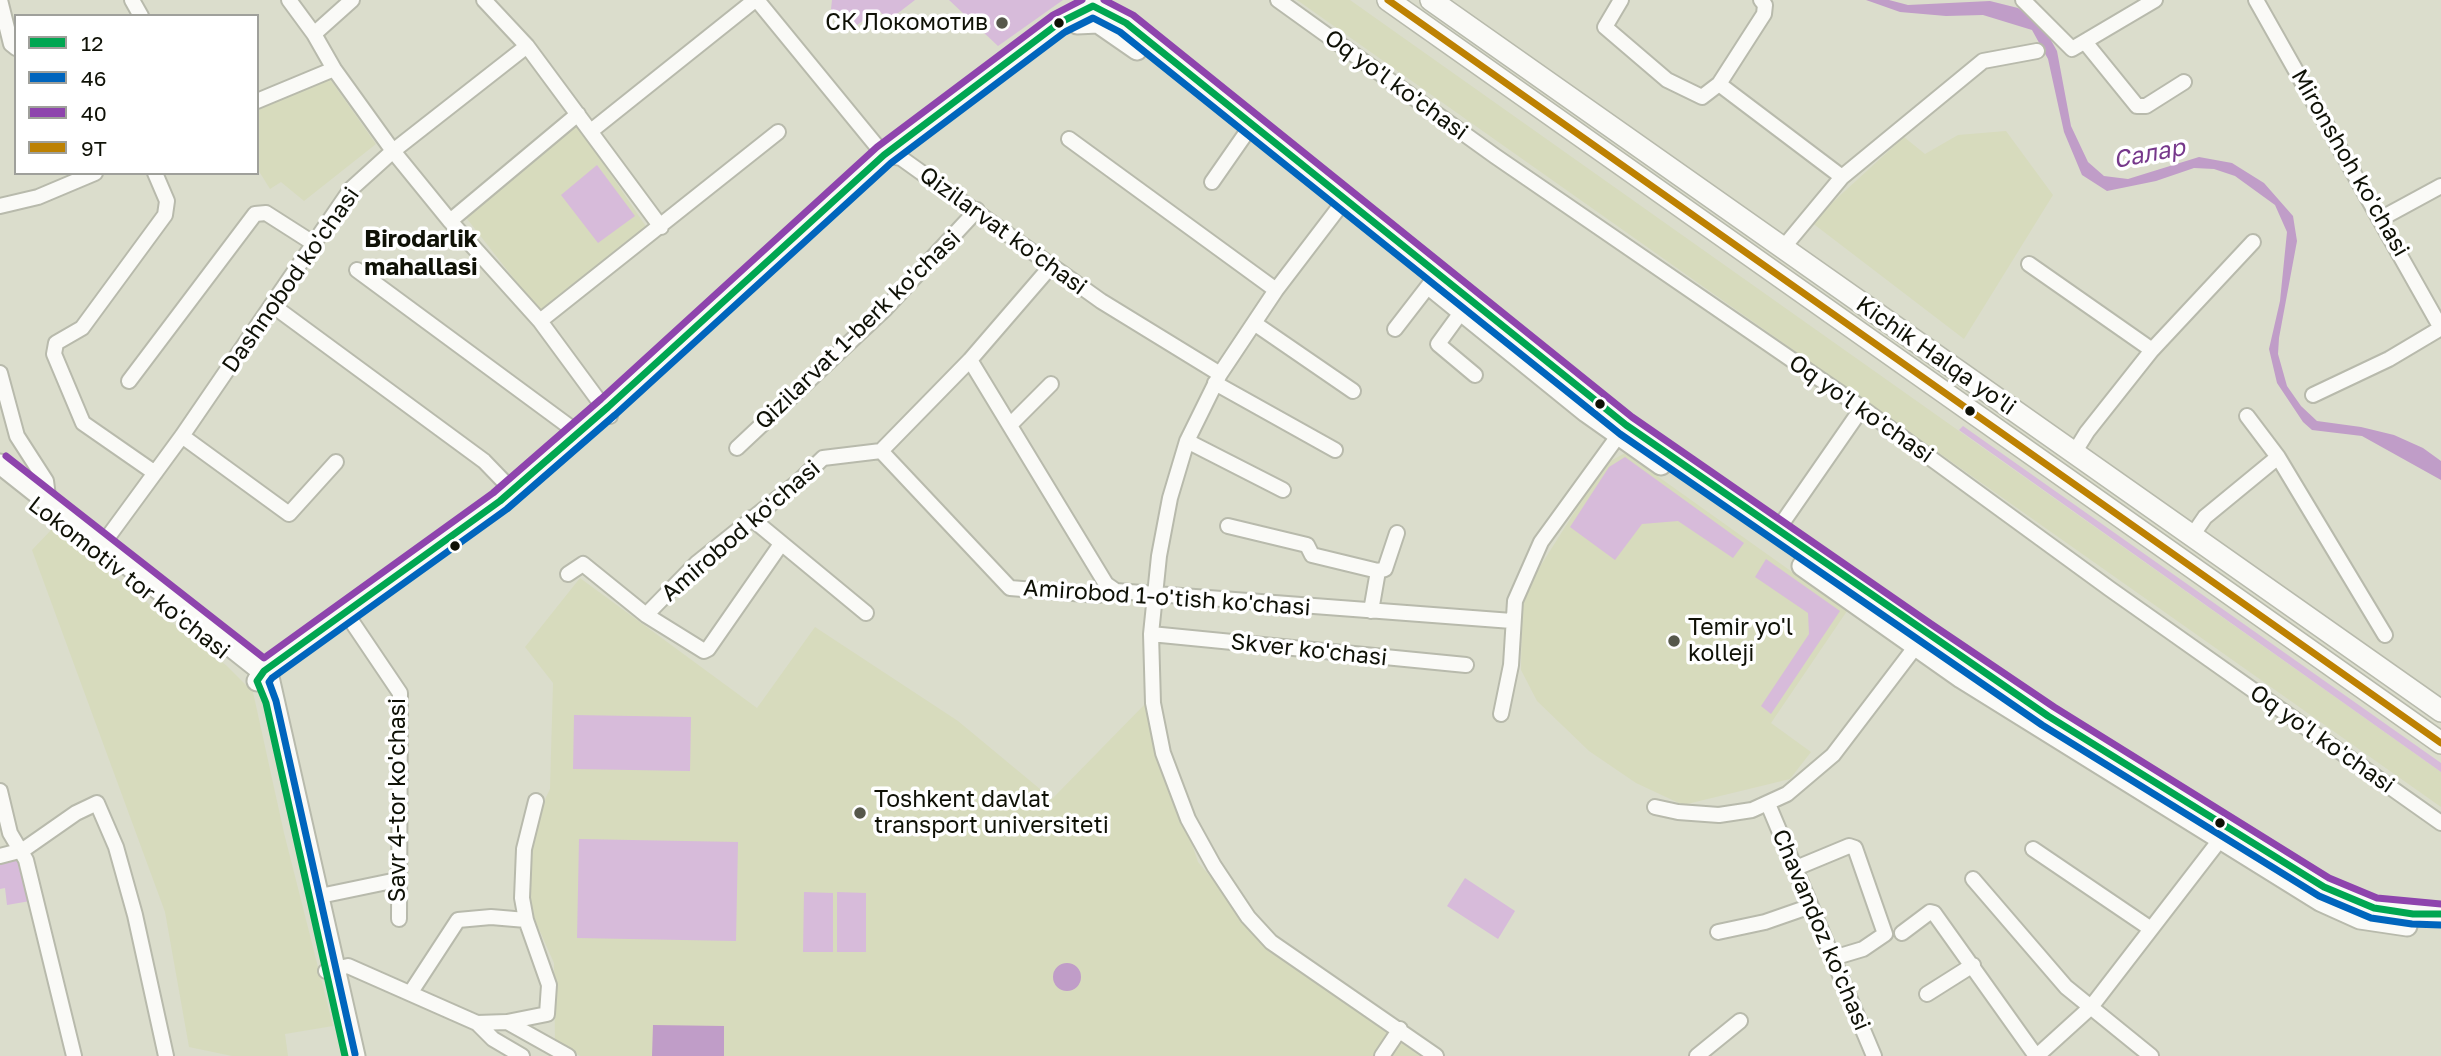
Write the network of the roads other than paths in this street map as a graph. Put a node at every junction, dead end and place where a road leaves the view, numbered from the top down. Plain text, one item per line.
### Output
1 (0, 0) edge
2 (289, 0) edge
3 (352, 0) edge
4 (484, 0) edge
5 (756, 0) edge
6 (1278, 0) edge
7 (1388, 0) edge
8 (1431, 0) edge
9 (1620, 0) edge
10 (1761, 0) edge
11 (2024, 0) edge
12 (2155, 0) edge
13 (2256, 0) edge
14 (1096, 3) edge
15 (1077, 24) junction
16 (314, 34) junction
17 (2085, 42) junction
18 (14, 46) edge
19 (527, 46) junction
20 (2037, 51) dead end
21 (334, 69) junction
22 (2184, 82) dead end
23 (1720, 84) junction
24 (1193, 86) junction
25 (259, 100) edge
26 (578, 114) junction
27 (591, 131) junction
28 (778, 132) dead end
29 (1244, 136) junction
30 (1069, 139) dead end
31 (393, 151) junction
32 (890, 156) junction
33 (90, 175) edge
34 (156, 175) edge
35 (1843, 177) junction
36 (1212, 182) dead end
37 (2441, 186) edge
38 (1340, 205) junction
39 (0, 206) edge
40 (978, 211) junction
41 (2382, 218) junction
42 (450, 221) junction
43 (661, 227) junction
44 (2253, 242) dead end
45 (313, 243) junction
46 (1783, 248) junction
47 (2029, 264) dead end
48 (1052, 265) junction
49 (357, 270) dead end
50 (1429, 285) junction
51 (1276, 290) junction
52 (272, 305) junction
53 (1462, 311) junction
54 (540, 321) junction
55 (1254, 323) junction
56 (2441, 328) edge
57 (1395, 329) dead end
58 (2152, 351) junction
59 (970, 360) junction
60 (0, 373) edge
61 (1475, 375) dead end
62 (1217, 379) junction
63 (129, 381) dead end
64 (1051, 384) dead end
65 (1353, 391) dead end
66 (2313, 396) dead end
67 (1862, 408) junction
68 (607, 413) junction
69 (2247, 416) dead end
70 (1010, 425) junction
71 (1622, 430) junction
72 (578, 433) junction
73 (182, 436) junction
74 (1186, 441) junction
75 (737, 448) dead end
76 (1335, 450) dead end
77 (881, 451) junction
78 (2074, 453) junction
79 (2278, 457) junction
80 (336, 462) dead end
81 (0, 464) edge
82 (155, 473) junction
83 (0, 477) edge
84 (1283, 490) dead end
85 (506, 500) junction
86 (49, 504) junction
87 (751, 518) junction
88 (1228, 526) dead end
89 (1397, 533) dead end
90 (2192, 536) junction
91 (1772, 537) junction
92 (780, 544) junction
93 (99, 549) junction
94 (1378, 571) junction
95 (568, 574) dead end
96 (1116, 591) junction
97 (1155, 594) junction
98 (2294, 608) junction
99 (1371, 611) junction
100 (866, 613) dead end
101 (646, 615) junction
102 (348, 616) junction
103 (1512, 621) junction
104 (2279, 631) junction
105 (1152, 634) junction
106 (2385, 635) dead end
107 (1921, 640) junction
108 (1466, 666) dead end
109 (263, 676) junction
110 (2441, 711) edge
111 (1501, 714) dead end
112 (2441, 743) edge
113 (0, 791) edge
114 (536, 801) dead end
115 (1768, 804) junction
116 (1655, 807) dead end
117 (2441, 823) edge
118 (2223, 834) junction
119 (2033, 849) dead end
120 (23, 850) junction
121 (0, 856) edge
122 (1796, 868) junction
123 (397, 880) junction
124 (1973, 880) dead end
125 (320, 896) junction
126 (1811, 906) junction
127 (2441, 914) edge
128 (399, 919) dead end
129 (526, 920) junction
130 (2441, 926) edge
131 (2151, 929) junction
132 (1717, 932) dead end
133 (1902, 933) dead end
134 (1833, 958) junction
135 (1973, 965) junction
136 (331, 970) junction
137 (411, 992) junction
138 (1927, 994) dead end
139 (2091, 1007) junction
140 (1740, 1021) dead end
141 (508, 1022) junction
142 (477, 1023) junction
143 (1400, 1029) junction
144 (2149, 1055) edge
145 (74, 1056) edge
146 (166, 1056) edge
147 (345, 1056) edge
148 (355, 1056) edge
149 (522, 1056) edge
150 (568, 1056) edge
151 (1382, 1056) edge
152 (1436, 1056) edge
153 (1697, 1056) edge
154 (1874, 1056) edge
155 (2037, 1056) edge

1 - 18 street
2 - 16 street
3 - 16 street
4 - 19 street
5 - 27 street
5 - 32 street, Qizilarvat ko'chasi
6 - 67 street, Oq yo'l ko'chasi
7 - 104 highway, Kichik Halqa yo'li
8 - 46 highway, Kichik Halqa yo'li
9 - 23 street
10 - 23 street
11 - 17 street
12 - 17 street
13 - 41 street, Mironshoh ko'chasi
14 - 15 main road
14 - 24 main road
14 - 32 main road
15 - 24 main road
15 - 32 main road
16 - 21 street
17 - 22 street
19 - 26 street
19 - 31 street, Dashnobod ko'chasi
20 - 35 street
21 - 25 street
21 - 31 street
23 - 35 street
24 - 29 main road
24 - 38 main road
26 - 27 street
26 - 42 street
27 - 43 street
28 - 43 street
29 - 36 street
29 - 38 main road
30 - 51 street
31 - 42 street
31 - 45 street, Dashnobod ko'chasi
32 - 40 street, Qizilarvat ko'chasi
32 - 68 main road
33 - 39 street
34 - 82 street
35 - 46 street
37 - 41 street
38 - 50 main road
38 - 51 street
38 - 71 main road
40 - 48 street, Qizilarvat ko'chasi
40 - 75 street, Qizilarvat 1-berk ko'chasi
41 - 56 street, Mironshoh ko'chasi
42 - 54 street
43 - 54 street
44 - 58 street
45 - 52 street, Dashnobod ko'chasi
45 - 63 street
46 - 78 highway, Kichik Halqa yo'li
47 - 58 street
48 - 59 street
48 - 62 street, Qizilarvat ko'chasi
49 - 72 street
50 - 53 main road
50 - 57 street
51 - 55 street
52 - 73 street, Dashnobod ko'chasi
52 - 85 street
53 - 61 street
53 - 71 main road
54 - 68 street
55 - 62 street
55 - 65 street
56 - 66 street
58 - 78 street
59 - 70 street
59 - 77 street
60 - 86 street
62 - 74 street
62 - 76 street, Qizilarvat ko'chasi
64 - 70 street
67 - 91 street
67 - 117 street, Oq yo'l ko'chasi
68 - 72 main road
68 - 85 main road
69 - 79 street
70 - 96 street
71 - 91 main road
71 - 103 street
72 - 85 main road
73 - 80 street
73 - 82 street, Dashnobod ko'chasi
74 - 84 street
74 - 97 street
77 - 87 street, Amirobod ko'chasi
77 - 96 street, Amirobod 1-o'tish ko'chasi
78 - 90 highway, Kichik Halqa yo'li
79 - 90 street
79 - 106 street
81 - 86 main road, Lokomotiv tor ko'chasi
82 - 93 street, Dashnobod ko'chasi
83 - 93 main road, Lokomotiv tor ko'chasi
85 - 102 main road
86 - 93 main road, Lokomotiv tor ko'chasi
87 - 92 street
87 - 101 street, Amirobod ko'chasi
88 - 94 street
89 - 94 street
90 - 98 highway, Kichik Halqa yo'li
91 - 107 main road
92 - 100 street
92 - 101 street
93 - 109 main road, Lokomotiv tor ko'chasi
94 - 99 street
95 - 101 street
96 - 97 street, Amirobod 1-o'tish ko'chasi
97 - 99 street, Amirobod 1-o'tish ko'chasi
97 - 105 street
98 - 104 highway
98 - 110 highway, Kichik Halqa yo'li
99 - 103 street, Amirobod 1-o'tish ko'chasi
102 - 109 main road
102 - 123 street, Savr 4-tor ko'chasi
103 - 111 street
104 - 112 highway, Kichik Halqa yo'li
105 - 108 street, Skver ko'chasi
105 - 143 street
107 - 115 street
107 - 118 main road
109 - 125 main road
109 - 136 main road
113 - 120 street
114 - 129 street
115 - 116 street
115 - 122 street, Chavandoz ko'chasi
118 - 127 main road
118 - 130 main road
118 - 131 street
119 - 131 street
120 - 121 street
120 - 145 street
120 - 146 street
122 - 126 street, Chavandoz ko'chasi
122 - 134 street
123 - 125 street
123 - 128 street, Savr 4-tor ko'chasi
124 - 139 street
125 - 136 main road
126 - 132 street
126 - 134 street, Chavandoz ko'chasi
129 - 137 street
129 - 141 street
131 - 139 street
133 - 135 street
134 - 154 street, Chavandoz ko'chasi
135 - 138 street
135 - 155 street
136 - 137 street
136 - 147 main road
136 - 148 main road
137 - 142 street
139 - 144 street
139 - 155 street
140 - 153 street
141 - 142 street
141 - 150 street
142 - 149 street
143 - 151 street
143 - 152 street

